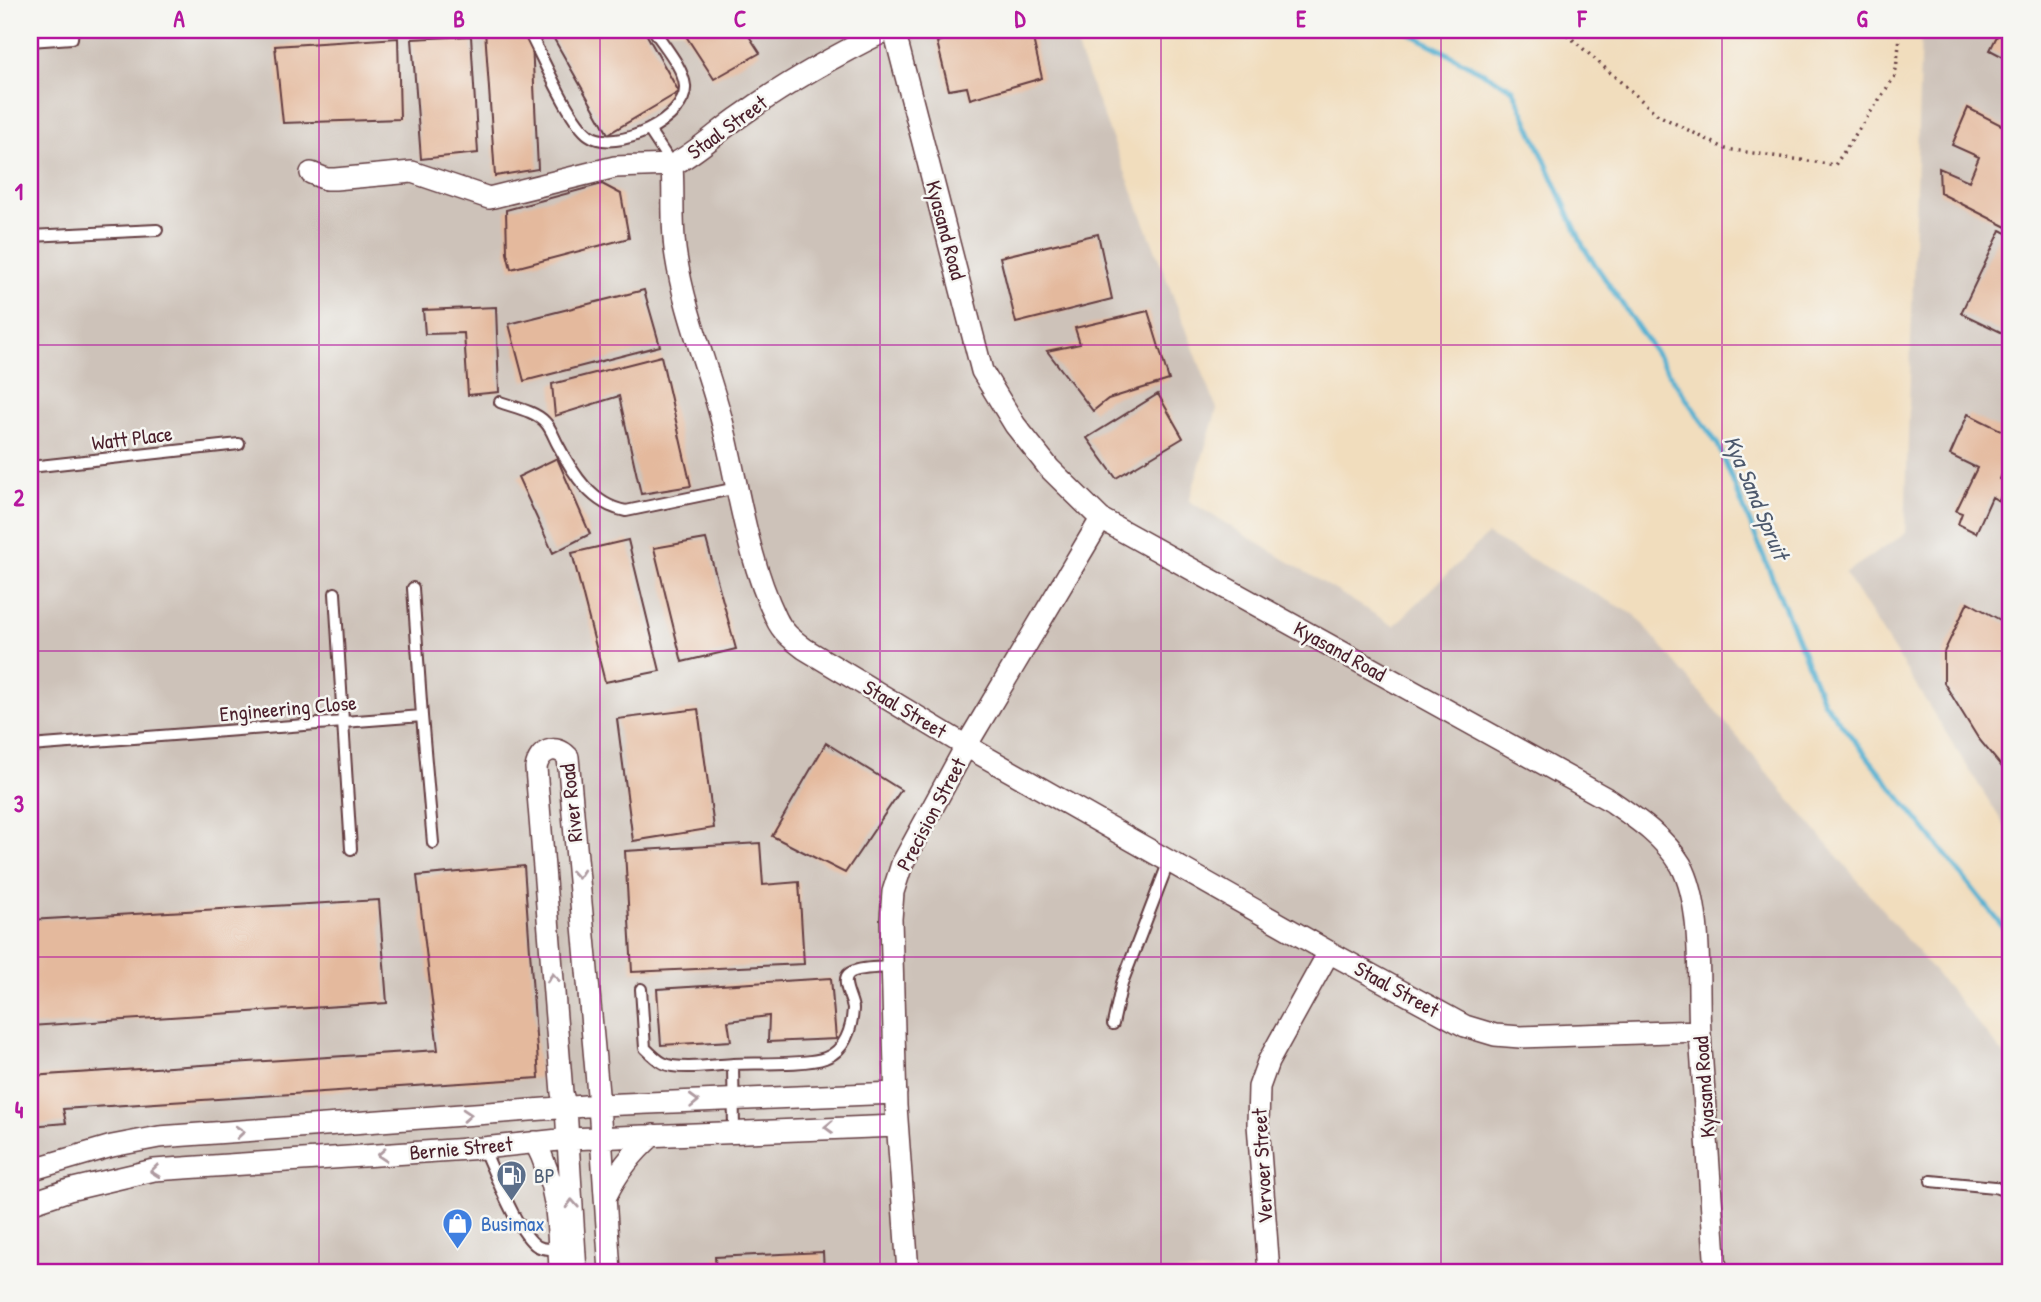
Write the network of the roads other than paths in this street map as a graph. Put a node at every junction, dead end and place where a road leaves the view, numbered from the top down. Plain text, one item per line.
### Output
1 (35, 30) edge
2 (73, 30) edge
3 (528, 30) edge
4 (654, 30) edge
5 (887, 30) edge
6 (894, 30) edge
7 (43, 40) junction
8 (30, 41) edge
9 (649, 130) junction
10 (673, 165) junction
11 (312, 173) dead end
12 (157, 230) dead end
13 (30, 236) edge
14 (500, 402) dead end
15 (239, 444) dead end
16 (30, 467) edge
17 (737, 488) junction
18 (1101, 519) junction
19 (2011, 564) edge
20 (2011, 582) edge
21 (413, 588) dead end
22 (335, 593) dead end
23 (422, 716) junction
24 (342, 723) junction
25 (30, 746) edge
26 (966, 746) junction
27 (433, 843) dead end
28 (351, 849) dead end
29 (1169, 861) junction
30 (1329, 952) junction
31 (892, 967) junction
32 (641, 989) dead end
33 (1113, 1024) dead end
34 (1700, 1031) junction
35 (733, 1064) junction
36 (896, 1093) junction
37 (734, 1099) junction
38 (599, 1105) junction
39 (566, 1108) junction
40 (897, 1126) junction
41 (734, 1131) junction
42 (653, 1135) junction
43 (601, 1138) junction
44 (568, 1139) junction
45 (535, 1142) junction
46 (483, 1148) junction
47 (30, 1170) edge
48 (1931, 1181) dead end
49 (2011, 1193) edge
50 (604, 1199) junction
51 (30, 1203) edge
52 (559, 1248) junction
53 (560, 1272) edge
54 (576, 1272) edge
55 (610, 1272) edge
56 (908, 1272) edge
57 (1269, 1272) edge
58 (1716, 1272) edge

1 - 7 lane
2 - 7 lane
3 - 9 lane
4 - 9 lane
5 - 10 street, Staal Street
6 - 18 street, Kyasand Road
7 - 8 lane
9 - 10 lane
10 - 11 street
10 - 17 street, Staal Street
12 - 13 lane
14 - 17 lane
15 - 16 lane, Watt Place
17 - 26 street, Staal Street
18 - 26 street, Precision Street
18 - 34 street, Kyasand Road
19 - 20 lane
21 - 23 lane
22 - 24 lane
23 - 24 lane, Engineering Close
23 - 27 lane
24 - 25 lane, Engineering Close
24 - 28 lane
26 - 29 street, Staal Street
26 - 31 street, Precision Street
29 - 30 street, Staal Street
29 - 33 lane
30 - 34 street, Staal Street
30 - 57 street, Vervoer Street
31 - 35 lane
31 - 36 street, Precision Street
32 - 35 lane
34 - 58 street, Kyasand Road
35 - 37 lane
36 - 37 street, Bernie Street
36 - 40 street, Precision Street
38 -> 37 street, Bernie Street
37 - 41 lane
38 - 39 street, Bernie Street
39 -> 38 street, River Road
38 - 43 street, River Road
39 - 44 street, River Road
47 -> 39 street, Bernie Street
40 -> 41 street, Bernie Street
40 - 56 street, Precision Street
41 - 42 street, Bernie Street
42 - 43 street, Bernie Street
42 - 50 street
43 - 44 street, Bernie Street
43 - 50 street, River Road
44 - 45 street, Bernie Street
54 -> 44 street, River Road
45 - 46 street, Bernie Street
45 - 52 street
46 -> 51 street, Bernie Street
46 - 52 lane
48 - 49 lane
50 - 55 street, River Road
52 - 53 street

